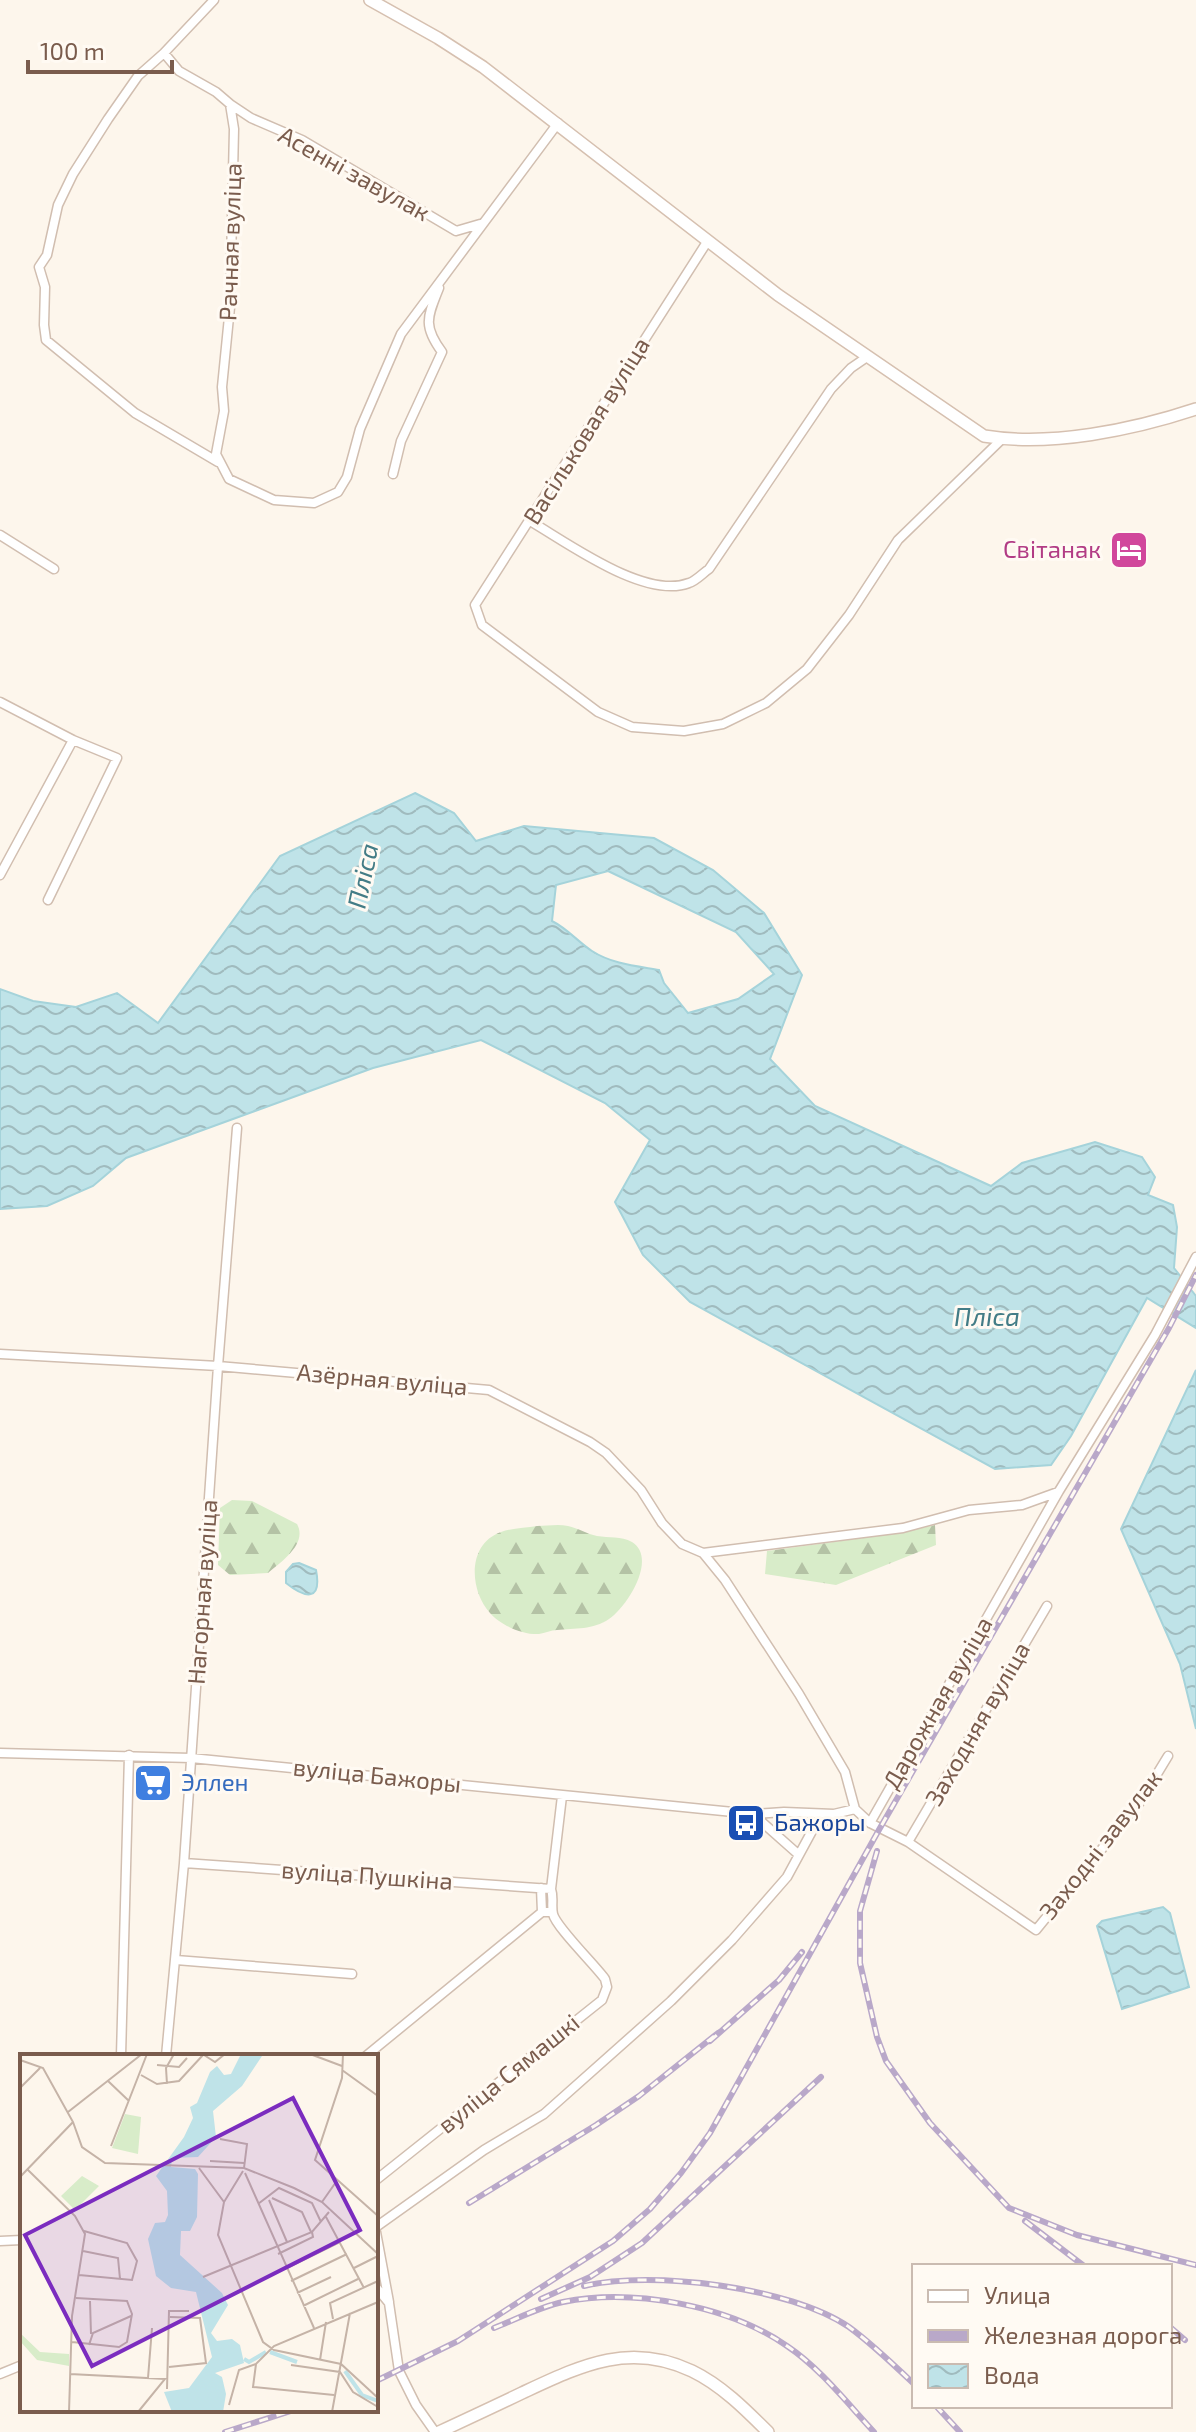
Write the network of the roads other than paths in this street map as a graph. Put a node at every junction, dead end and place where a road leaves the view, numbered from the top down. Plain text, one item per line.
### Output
1 (214, 0) edge
2 (370, 0) edge
3 (164, 53) junction
4 (230, 104) junction
5 (558, 123) junction
6 (481, 224) junction
7 (707, 242) junction
8 (442, 279) junction
9 (867, 357) junction
10 (1196, 409) edge
11 (1002, 439) junction
12 (219, 463) junction
13 (393, 474) dead end
14 (530, 521) junction
15 (0, 535) edge
16 (54, 569) dead end
17 (0, 702) edge
18 (73, 740) junction
19 (0, 875) edge
20 (48, 900) dead end
21 (237, 1128) dead end
22 (1196, 1257) edge
23 (0, 1354) edge
24 (218, 1366) junction
25 (1059, 1491) junction
26 (703, 1553) junction
27 (1047, 1606) dead end
28 (0, 1753) edge
29 (129, 1755) junction
30 (1168, 1756) dead end
31 (191, 1758) junction
32 (562, 1796) junction
33 (855, 1809) junction
34 (753, 1814) junction
35 (834, 1814) junction
36 (870, 1823) junction
37 (908, 1842) junction
38 (799, 1855) junction
39 (184, 1863) junction
40 (546, 1888) junction
41 (542, 1912) junction
42 (552, 1912) junction
43 (176, 1960) junction
44 (352, 1974) dead end
45 (121, 2054) edge
46 (166, 2054) edge
47 (368, 2054) edge
48 (378, 2178) edge
49 (378, 2229) edge
50 (20, 2240) edge
51 (0, 2241) edge
52 (378, 2241) edge
53 (378, 2289) edge
54 (389, 2303) junction
55 (20, 2366) edge
56 (0, 2374) edge
57 (437, 2432) edge
58 (768, 2432) edge

1 - 3 street
2 - 5 street
3 - 4 street
3 - 12 street
4 - 6 street, Асенні завулак
4 - 12 street, Рачная вуліца
5 - 6 street
5 - 7 street
6 - 8 street
7 - 9 street
7 - 14 street, Васільковая вуліца
8 - 12 street
8 - 13 street
9 - 11 street
9 - 14 street
10 - 11 street
11 - 14 street, Васільковая вуліца
15 - 16 street
17 - 18 street
18 - 19 street
18 - 20 street
21 - 24 street, Нагорная вуліца
22 - 25 street, Дарожная вуліца
23 - 24 street, Азёрная вуліца
24 - 26 street, Азёрная вуліца
24 - 31 street, Нагорная вуліца
25 - 26 street
25 - 36 street, Дарожная вуліца
26 - 33 street, Азёрная вуліца
27 - 37 street, Заходняя вуліца
28 - 29 street, вуліца Бажоры
29 - 31 street, вуліца Бажоры
29 - 45 street
30 - 37 street, Заходні завулак
31 - 32 street, вуліца Бажоры
31 - 39 street, Нагорная вуліца
32 - 34 street, вуліца Бажоры
32 - 40 street
33 - 35 street
33 - 36 street
34 - 35 street, вуліца Бажоры
34 - 38 street
35 - 38 street
36 - 37 street, Заходні завулак
38 - 49 street
39 - 40 street, вуліца Пушкіна
39 - 43 street, Нагорная вуліца
40 - 41 street
40 - 42 street
41 - 42 street
41 - 47 street
42 - 48 street, вуліца Сямашкі
43 - 44 street
43 - 46 street, Нагорная вуліца
50 - 51 street
52 - 54 street
53 - 54 street
54 - 57 street
55 - 56 street
57 - 58 street

